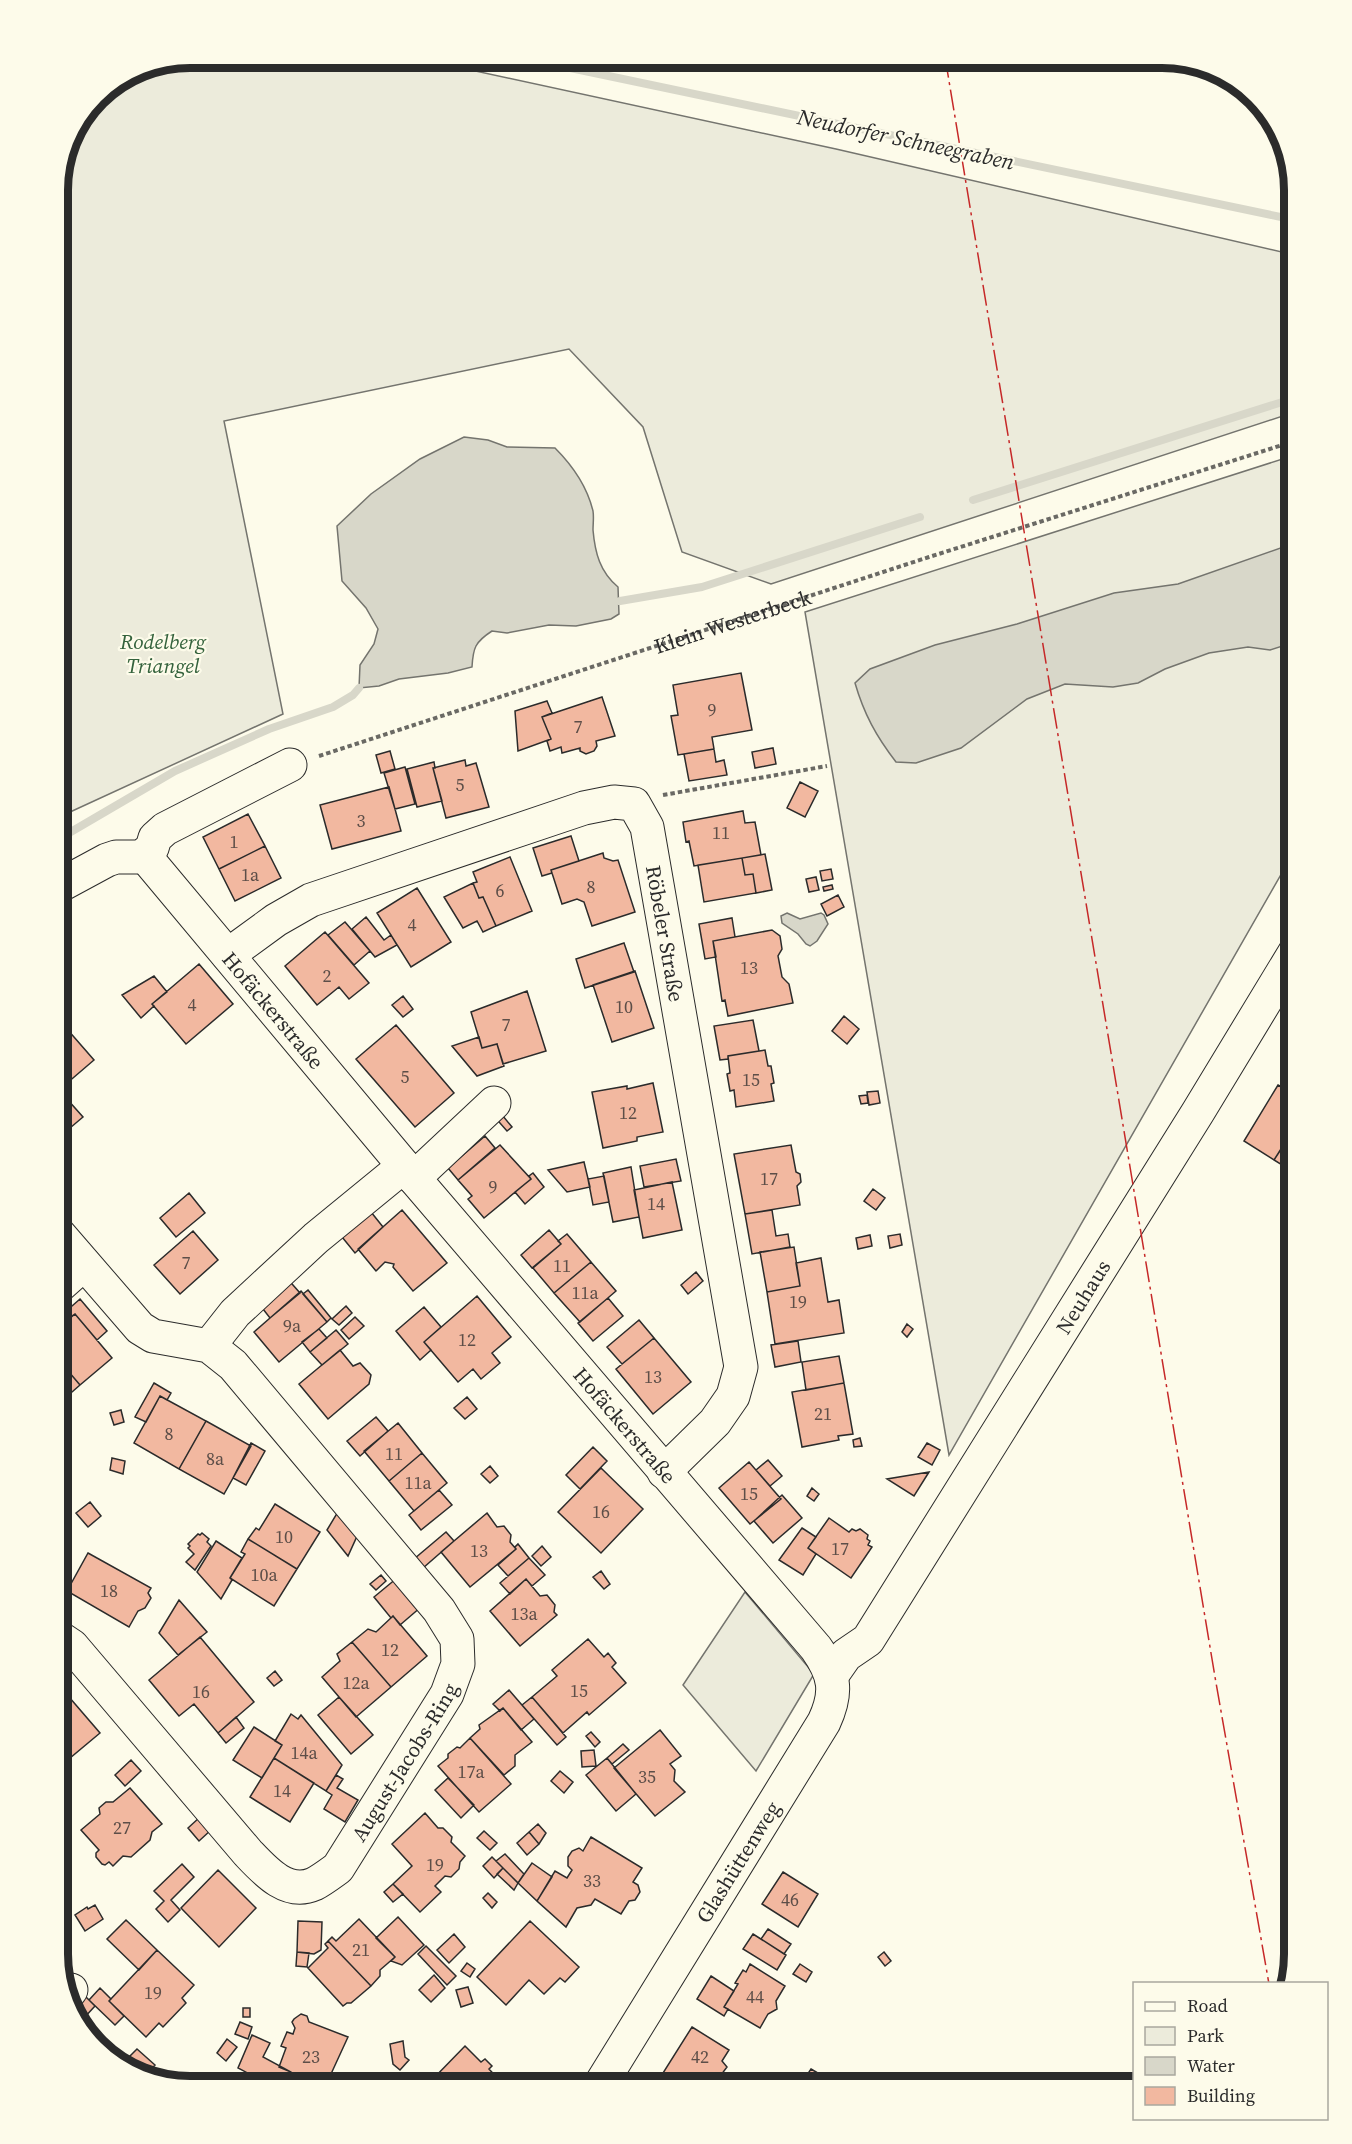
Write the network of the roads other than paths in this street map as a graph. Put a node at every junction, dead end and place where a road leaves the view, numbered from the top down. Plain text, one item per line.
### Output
1 (290, 765) road end
2 (144, 855) junction
3 (68, 881) edge
4 (228, 955) junction
5 (1284, 970) edge
6 (494, 1103) dead end
7 (409, 1172) junction
8 (68, 1245) edge
9 (84, 1264) junction
10 (68, 1278) edge
11 (209, 1347) junction
12 (664, 1472) junction
13 (68, 1643) edge
14 (832, 1675) junction
15 (606, 2076) edge

1 - 2 street
2 - 3 street
2 - 4 street, Hofäckerstraße
4 - 7 street, Hofäckerstraße
4 - 12 street, Röbeler Straße
5 - 14 street, Neuhaus
6 - 7 street
7 - 11 street
7 - 12 street, Hofäckerstraße
8 - 9 street, August-Jacobs-Ring
9 - 10 street
9 - 11 street, August-Jacobs-Ring
11 - 13 street, August-Jacobs-Ring
12 - 14 street, Hofäckerstraße
14 - 15 street, Glashüttenweg

